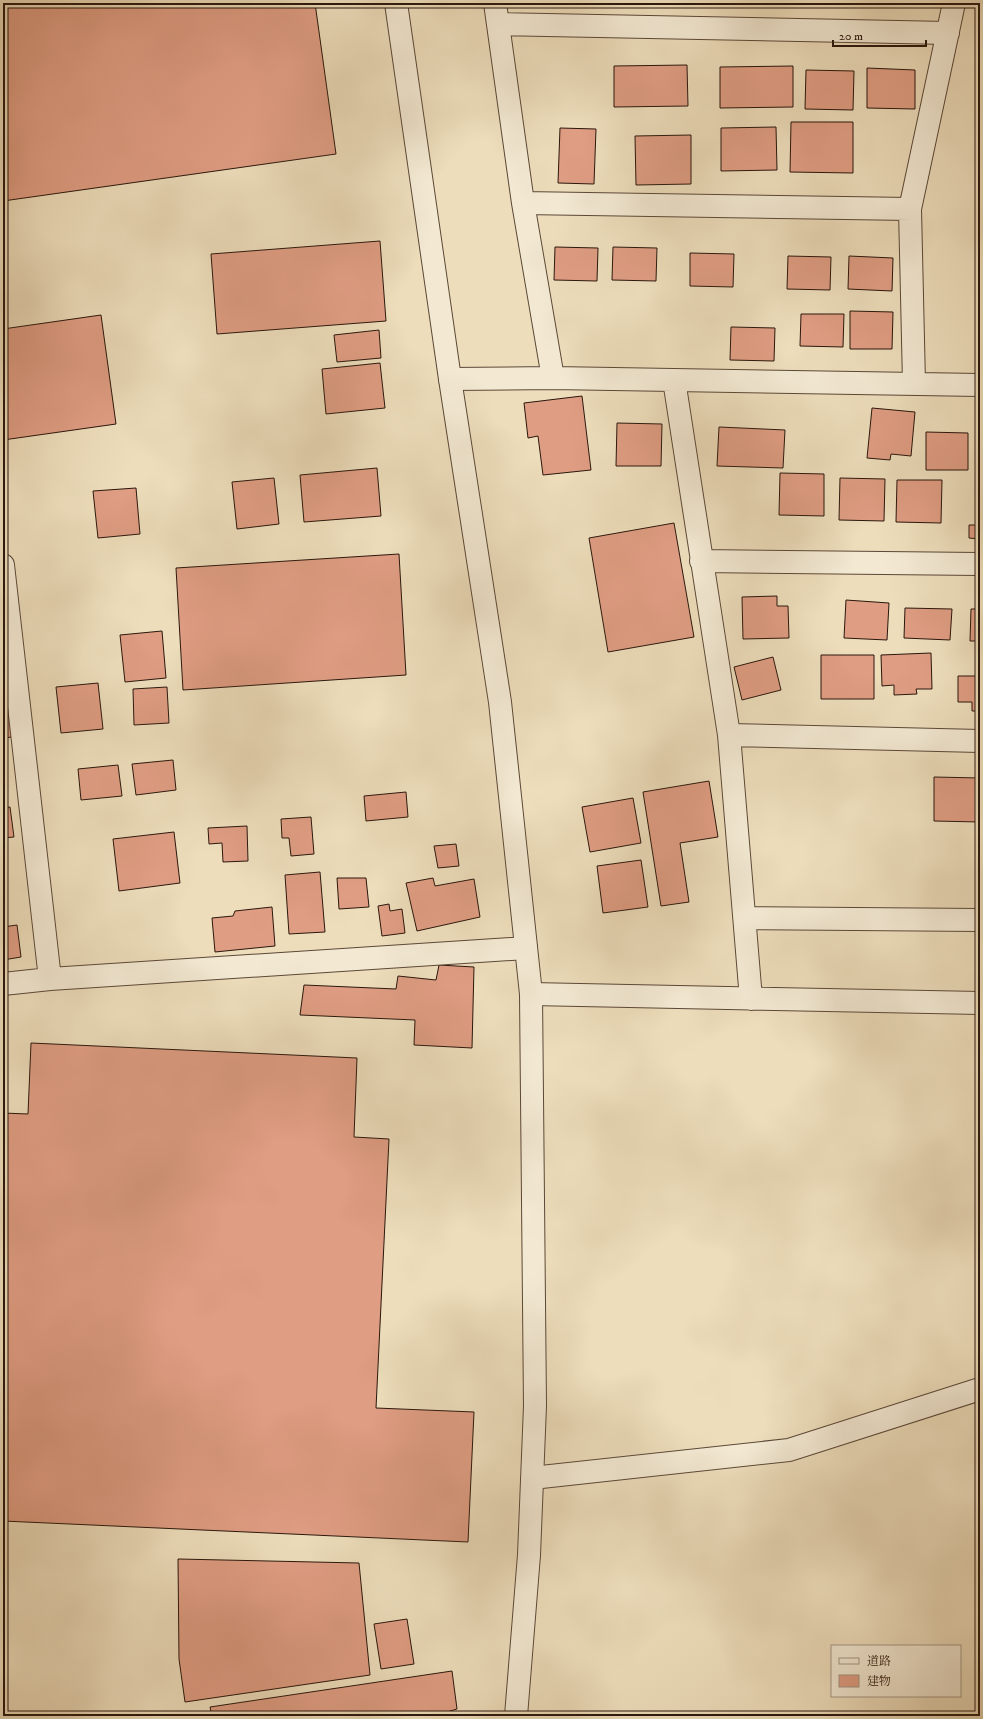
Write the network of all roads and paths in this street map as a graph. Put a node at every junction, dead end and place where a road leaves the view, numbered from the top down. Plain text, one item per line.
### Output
1 (396, 3) edge
2 (494, 3) edge
3 (954, 3) edge
4 (498, 24) junction
5 (948, 33) junction
6 (523, 203) junction
7 (910, 209) junction
8 (554, 378) junction
9 (450, 379) junction
10 (674, 380) junction
11 (914, 384) junction
12 (980, 385) edge
13 (701, 561) junction
14 (980, 564) edge
15 (3, 565) edge
16 (729, 734) junction
17 (980, 741) edge
18 (745, 918) junction
19 (980, 920) edge
20 (526, 948) junction
21 (50, 979) junction
22 (3, 984) edge
23 (531, 994) junction
24 (751, 999) junction
25 (980, 1003) edge
26 (980, 1389) edge
27 (532, 1478) junction
28 (516, 1716) edge

1 - 9 street
2 - 4 street
3 - 5 street
4 - 5 street
4 - 6 street
5 - 7 street
6 - 7 street
6 - 8 street
7 - 11 street
8 - 9 street
8 - 10 street
9 - 20 street
10 - 11 street
10 - 13 street
11 - 12 street
13 - 14 street
13 - 16 street
15 - 21 street
16 - 17 street
16 - 18 street
18 - 19 street
18 - 24 street
20 - 21 street
20 - 23 street
21 - 22 street
23 - 24 street
23 - 27 street
24 - 25 street
26 - 27 street
27 - 28 street

